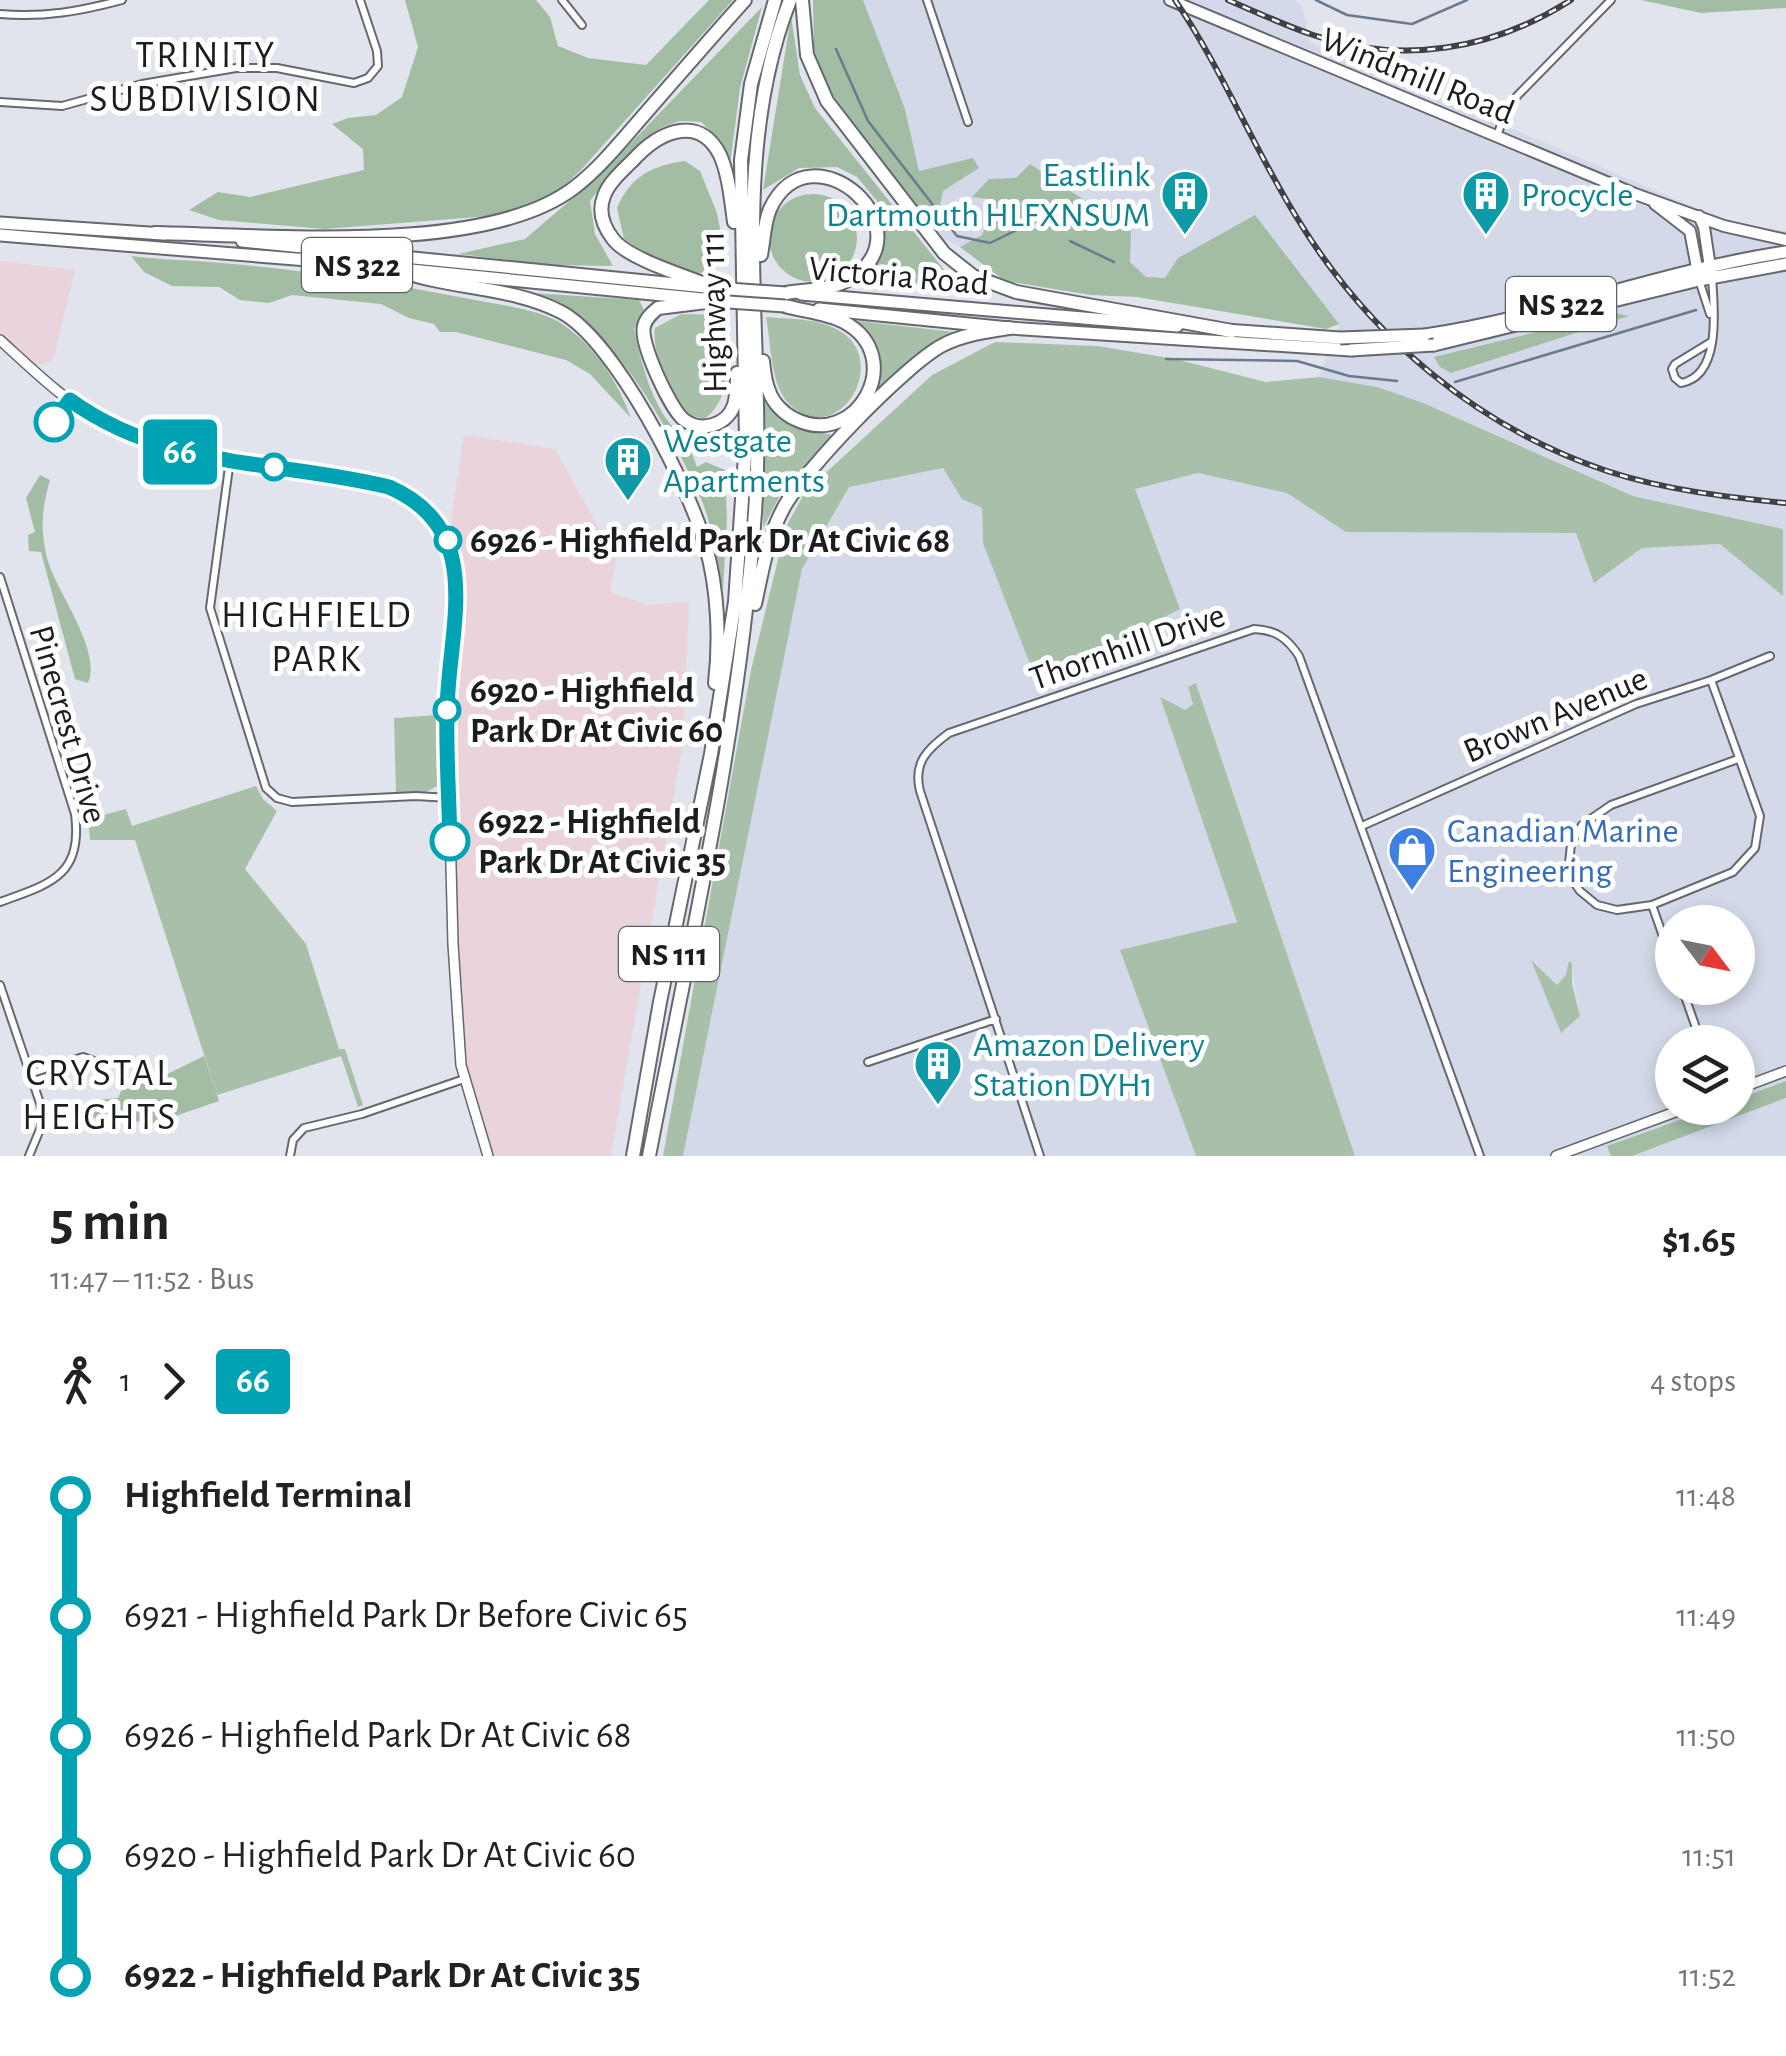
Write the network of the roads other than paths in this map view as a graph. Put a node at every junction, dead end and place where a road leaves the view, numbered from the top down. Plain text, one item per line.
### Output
1 (122, 0) edge
2 (360, 0) edge
3 (562, 0) edge
4 (745, 0) edge
5 (775, 0) edge
6 (790, 0) edge
7 (802, 0) edge
8 (928, 0) edge
9 (1170, 0) edge
10 (1611, 0) edge
11 (0, 14) edge
12 (582, 25) dead end
13 (0, 102) edge
14 (968, 122) dead end
15 (1497, 136) junction
16 (1646, 197) junction
17 (1699, 216) junction
18 (0, 222) edge
19 (156, 233) junction
20 (0, 235) edge
21 (1786, 240) edge
22 (1786, 252) edge
23 (1786, 264) edge
24 (393, 268) junction
25 (742, 273) junction
26 (1704, 273) junction
27 (715, 294) junction
28 (755, 297) junction
29 (785, 300) junction
30 (1713, 320) junction
31 (756, 323) junction
32 (1010, 328) junction
33 (1232, 330) junction
34 (744, 336) junction
35 (0, 340) edge
36 (1429, 340) junction
37 (1711, 342) junction
38 (230, 460) junction
39 (0, 577) edge
40 (1770, 656) dead end
41 (742, 660) junction
42 (1711, 680) junction
43 (712, 754) junction
44 (1738, 759) junction
45 (449, 798) junction
46 (1362, 826) junction
47 (0, 902) edge
48 (1652, 906) junction
49 (1655, 914) edge
50 (0, 986) edge
51 (996, 1019) junction
52 (868, 1062) dead end
53 (104, 1065) dead end
54 (1786, 1071) edge
55 (32, 1073) junction
56 (464, 1079) junction
57 (1755, 1082) edge
58 (1655, 1119) edge
59 (29, 1156) edge
60 (290, 1156) edge
61 (488, 1156) edge
62 (633, 1156) edge
63 (650, 1156) edge
64 (1040, 1156) edge
65 (1480, 1156) edge
66 (1556, 1156) edge

1 - 11 street
2 - 13 street
3 - 12 street
4 - 19 highway
5 - 25 highway, Highway 111 / NS 111
6 - 28 highway, Highway 111 / NS 111
7 - 33 highway
8 - 14 street
9 - 15 main road, Windmill Road
10 - 15 street
15 - 16 main road, Windmill Road
16 - 17 main road, Windmill Road
16 - 26 main road, Windmill Road
17 - 21 main road, Windmill Road
17 - 26 main road
18 - 19 main road, Victoria Road / NS 322
19 - 27 main road, Victoria Road / NS 322
20 - 24 main road, Victoria Road / NS 322
22 - 26 main road, Victoria Road / NS 322
23 - 26 main road, Victoria Road
24 - 27 main road, Victoria Road / NS 322
24 - 43 highway
25 - 27 highway
25 - 34 highway, Highway 111 / NS 111
26 - 30 street
26 - 30 street
26 - 36 main road, Victoria Road / NS 322
27 - 29 main road, Victoria Road / NS 322, bridge
27 - 34 highway
28 - 29 highway
28 - 31 highway, Highway 111 / NS 111
29 - 31 highway
29 - 32 main road, Victoria Road / NS 322
29 - 33 main road, Victoria Road / NS 322
30 - 37 street
31 - 41 highway, Highway 111 / NS 111
32 - 36 main road, Victoria Road / NS 322, bridge
32 - 41 highway
33 - 36 main road, Victoria Road / NS 322, bridge
34 - 43 highway, Highway 111 / NS 111
35 - 38 street
37 - 37 street
38 - 45 street
38 - 45 street
39 - 47 street, Pinecrest Drive
40 - 42 street, Brown Avenue
41 - 63 highway, Highway 111 / NS 111
42 - 44 street
42 - 46 street, Brown Avenue
43 - 62 highway, Highway 111 / NS 111
44 - 48 street
44 - 48 street
45 - 56 street
46 - 51 street, Thornhill Drive
46 - 65 street, Thornhill Drive
48 - 49 street
50 - 55 street
51 - 52 street
51 - 64 street, Thornhill Drive
53 - 55 street
54 - 57 street
55 - 59 street
56 - 60 street
56 - 61 street
58 - 66 street

